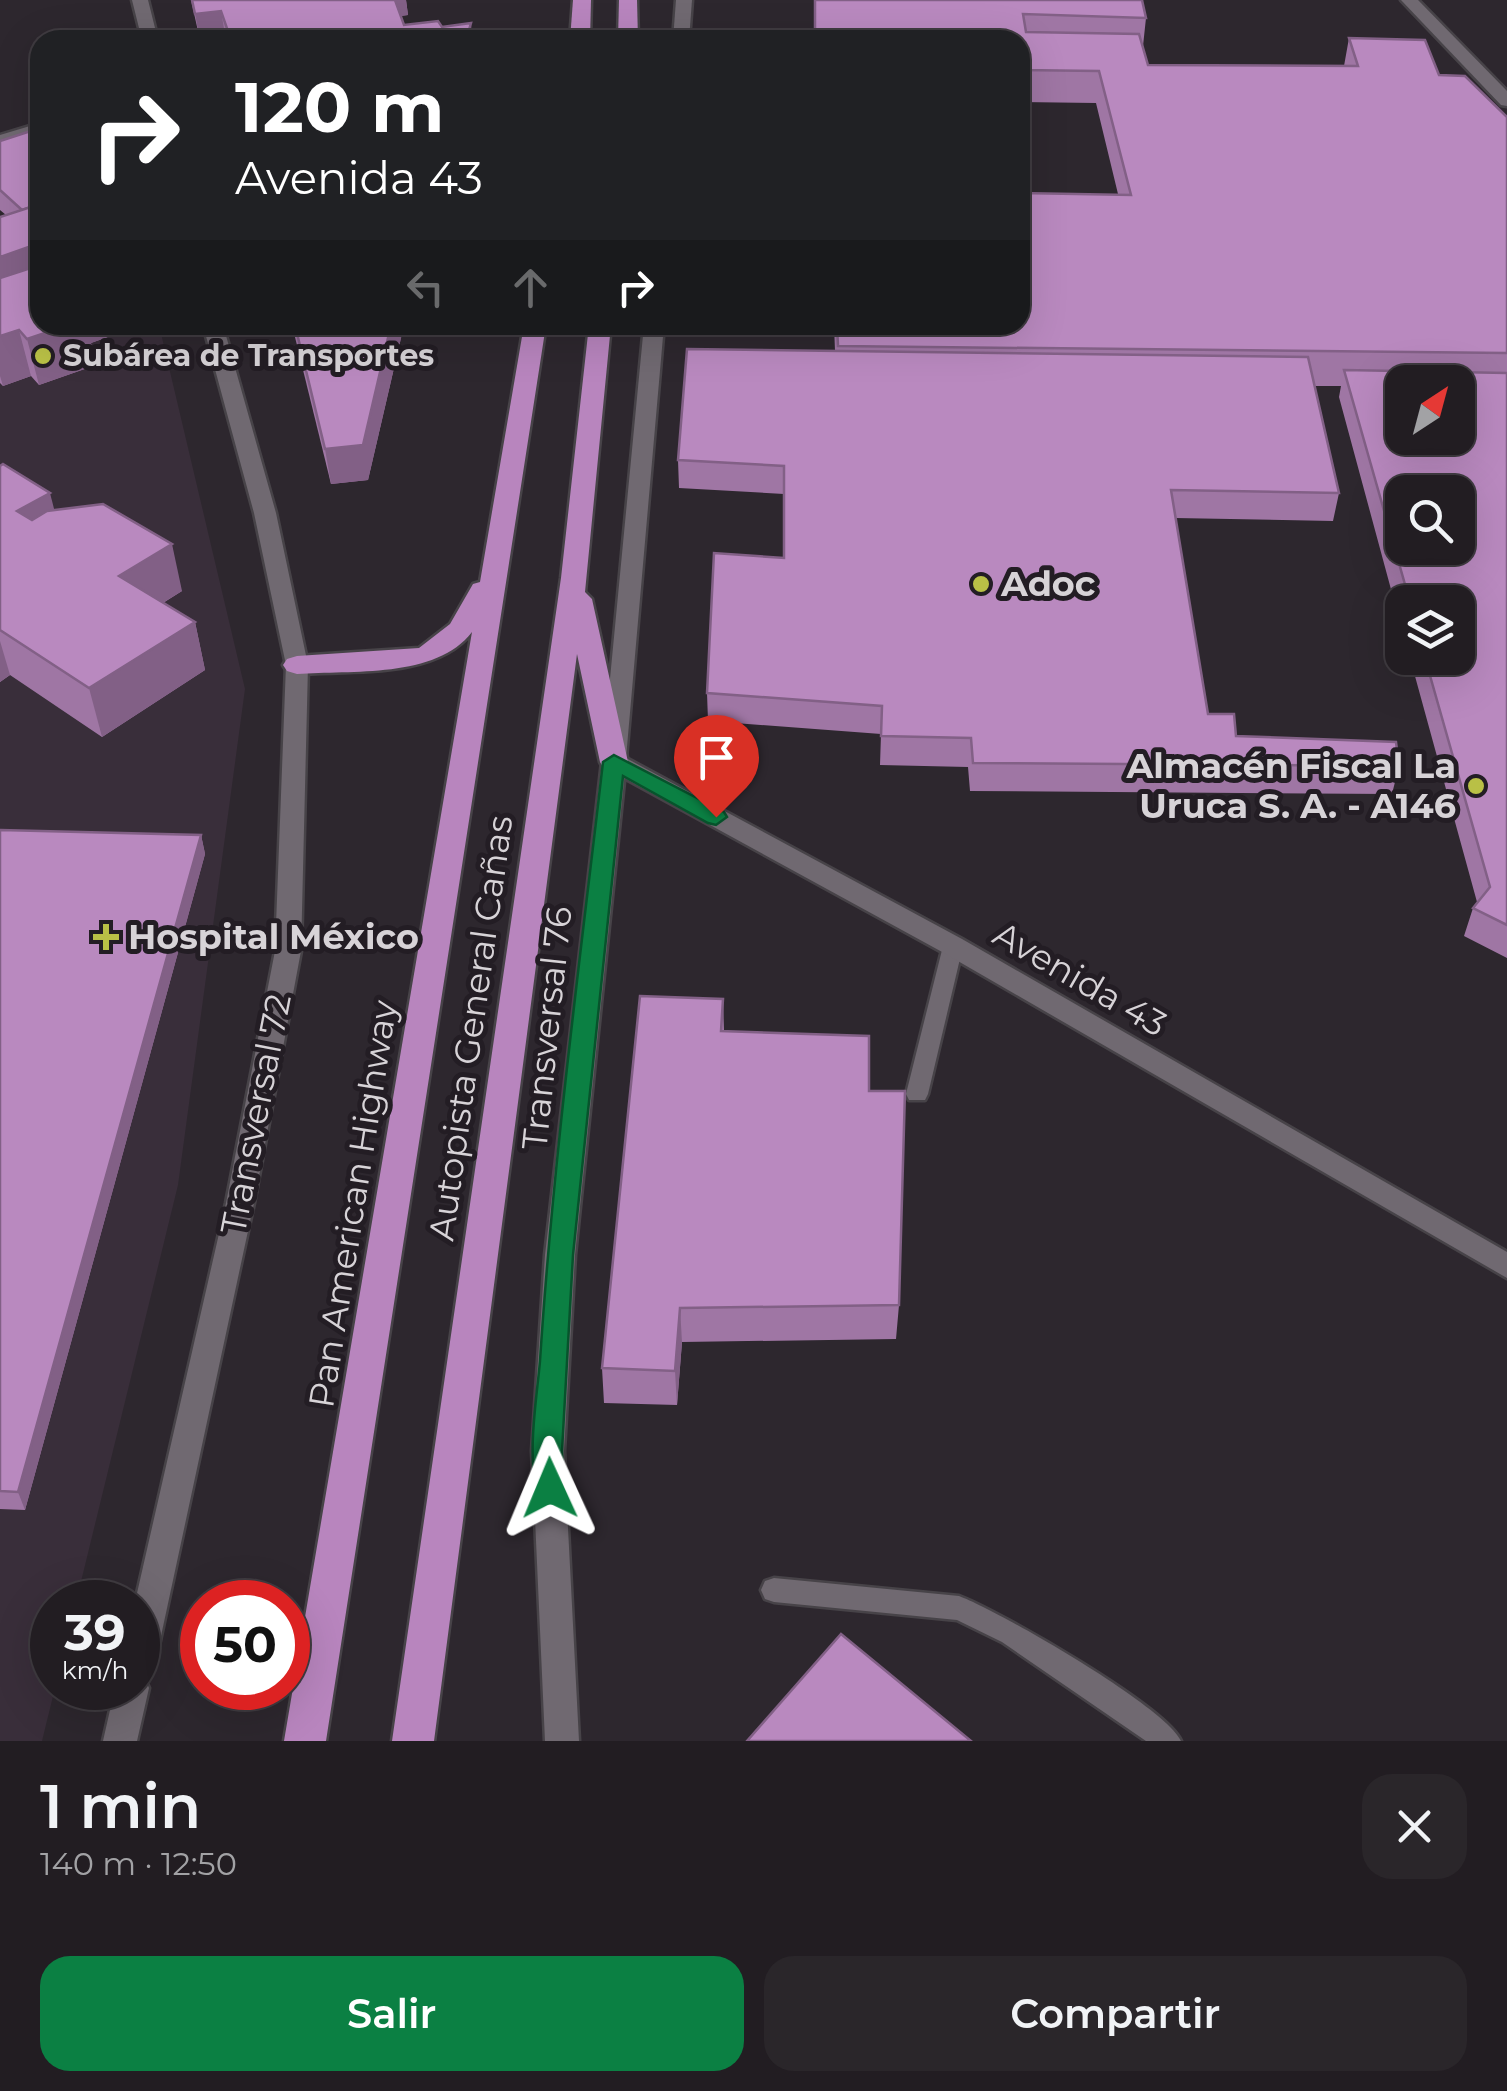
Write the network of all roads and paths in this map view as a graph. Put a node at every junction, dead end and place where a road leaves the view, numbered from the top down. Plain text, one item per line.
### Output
1 (140, 0) edge
2 (582, 0) edge
3 (628, 0) edge
4 (684, 0) edge
5 (1410, 0) edge
6 (148, 30) edge
7 (580, 30) edge
8 (628, 30) edge
9 (682, 30) edge
10 (1507, 101) edge
11 (30, 131) edge
12 (0, 140) edge
13 (216, 335) edge
14 (533, 335) edge
15 (599, 335) edge
16 (653, 335) edge
17 (495, 566) junction
18 (574, 578) junction
19 (297, 665) junction
20 (614, 762) junction
21 (953, 946) junction
22 (918, 1094) dead end
23 (1507, 1266) edge
24 (157, 1580) edge
25 (774, 1590) dead end
26 (127, 1710) edge
27 (120, 1741) edge
28 (306, 1741) edge
29 (413, 1741) edge
30 (562, 1741) edge
31 (1167, 1741) edge

1 - 6 street
2 - 7 highway
3 - 8 highway
4 - 9 street
5 - 10 street
11 - 12 street
13 - 19 street, Transversal 72
14 - 17 highway, Pan American Highway
15 - 18 highway, Autopista General Cañas
16 - 20 street, Transversal 76
17 - 19 highway
17 - 28 highway, Pan American Highway
18 - 20 highway
18 - 29 highway, Autopista General Cañas
19 - 24 street, Transversal 72
20 - 21 street, Avenida 43
20 - 30 street, Transversal 76
21 - 22 lane
21 - 23 street, Avenida 43
25 - 31 lane
26 - 27 street

